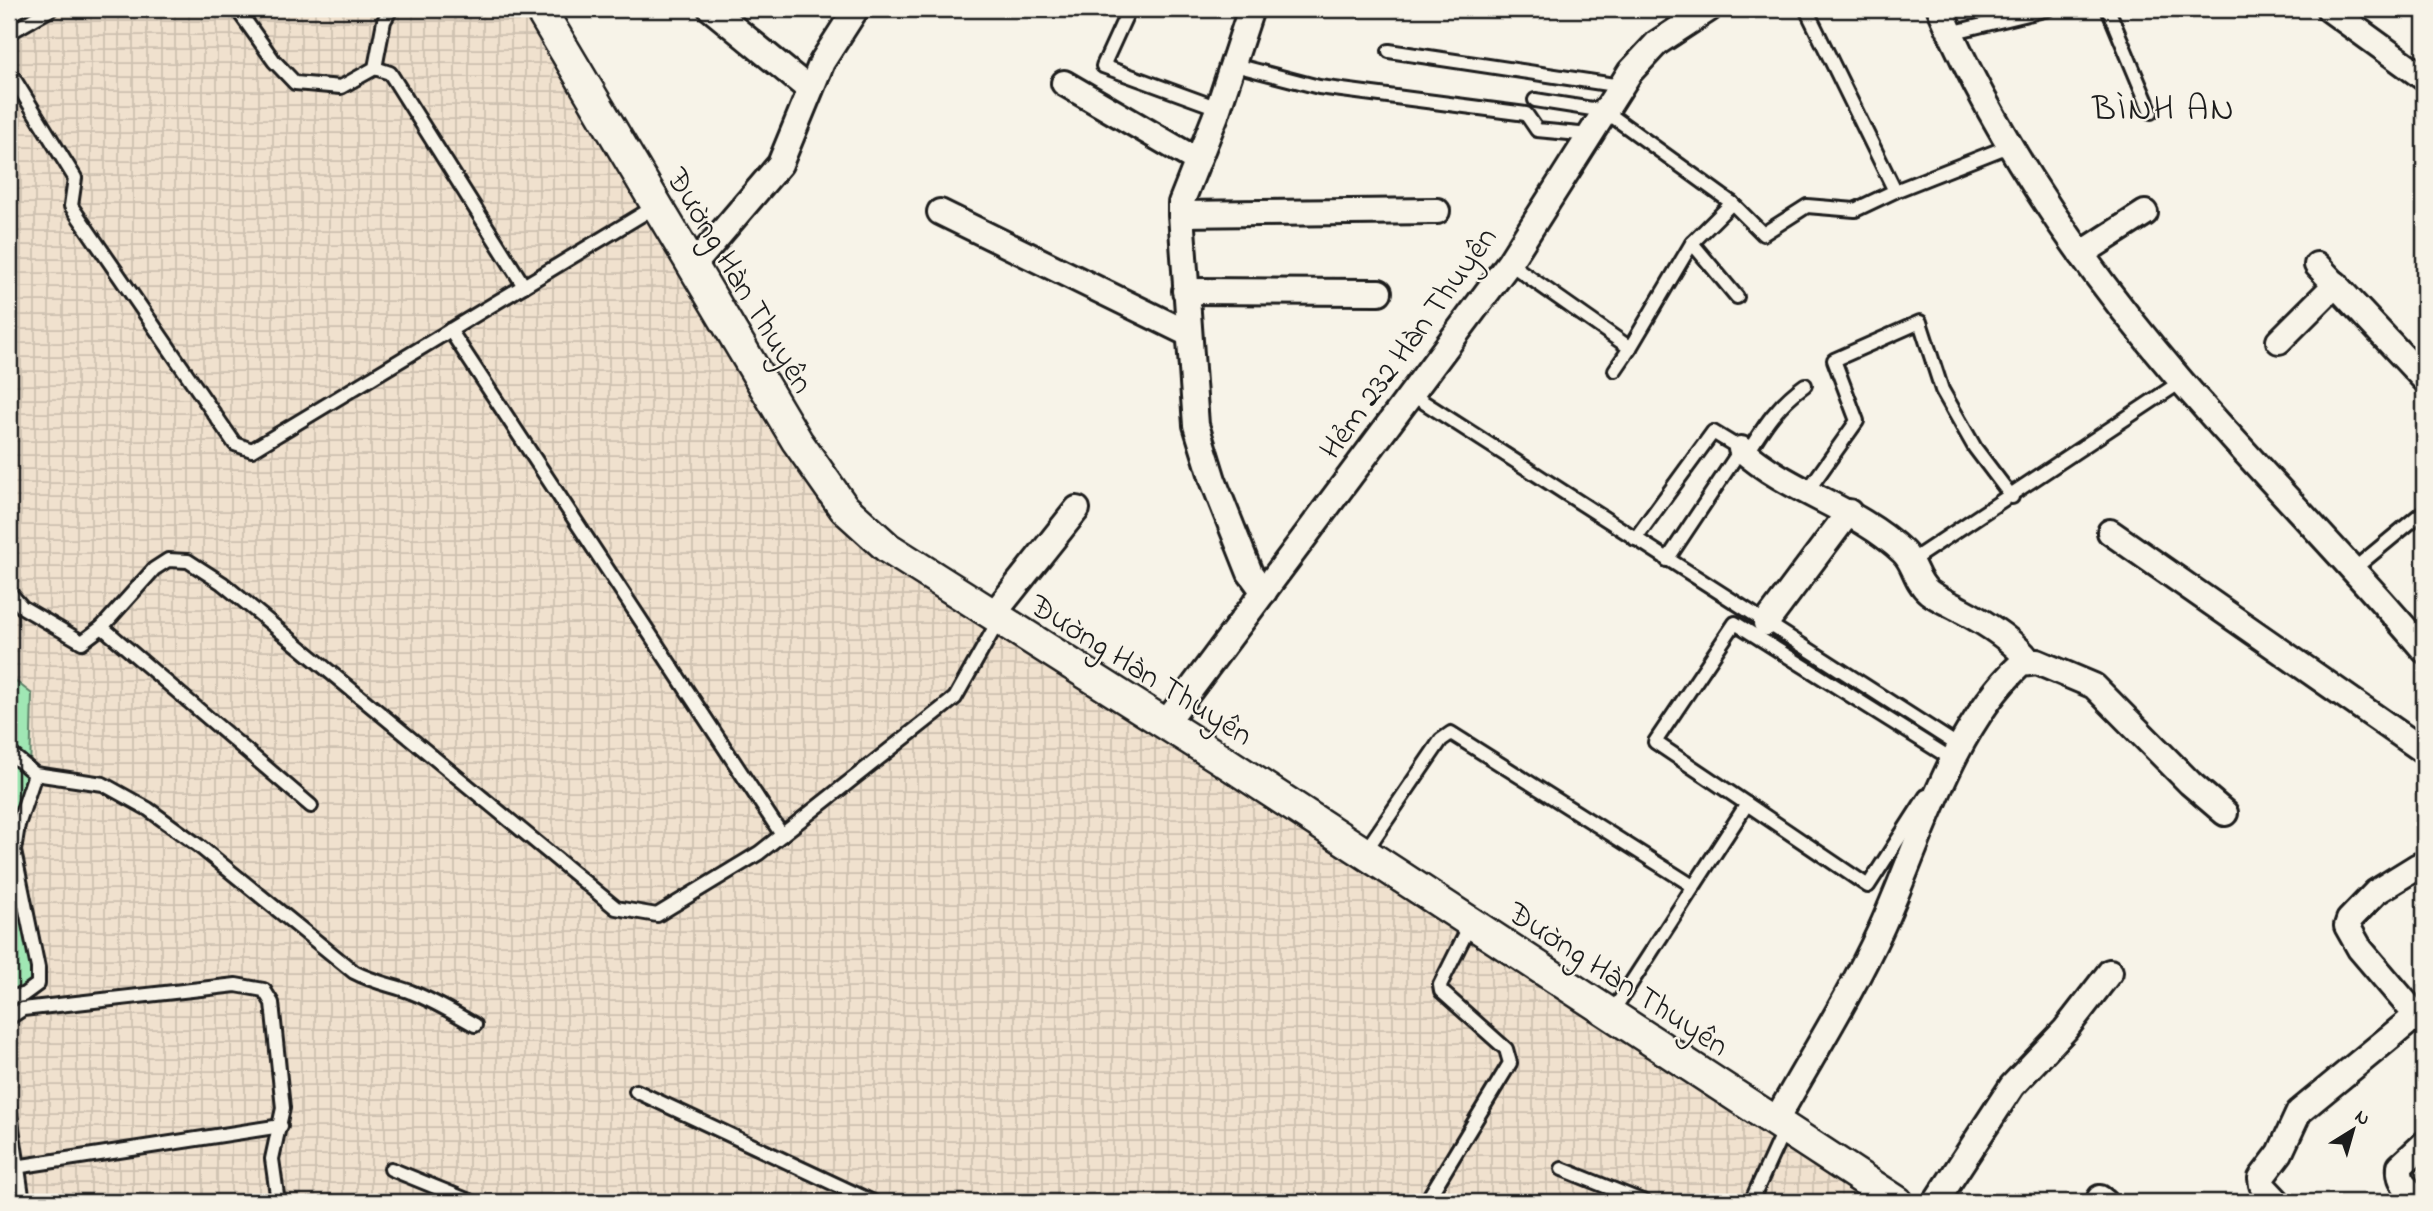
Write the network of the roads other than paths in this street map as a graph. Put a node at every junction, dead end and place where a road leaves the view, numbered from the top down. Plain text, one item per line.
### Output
1 (51, 9) edge
2 (237, 9) edge
3 (391, 9) edge
4 (540, 9) edge
5 (710, 9) edge
6 (856, 9) edge
7 (1129, 9) edge
8 (1251, 9) edge
9 (1709, 9) edge
10 (1806, 9) edge
11 (1940, 9) edge
12 (2048, 9) edge
13 (2108, 9) edge
14 (2329, 9) edge
15 (9, 33) edge
16 (1950, 33) junction
17 (1390, 51) dead end
18 (1231, 64) junction
19 (375, 68) junction
20 (9, 71) edge
21 (2424, 78) edge
22 (1064, 83) dead end
23 (1621, 86) junction
24 (810, 90) junction
25 (1535, 100) dead end
26 (1218, 108) junction
27 (1605, 111) junction
28 (2151, 112) dead end
29 (1590, 135) junction
30 (2009, 146) junction
31 (1198, 161) junction
32 (1895, 191) junction
33 (1732, 203) junction
34 (656, 206) junction
35 (1437, 211) dead end
36 (940, 212) dead end
37 (2145, 213) dead end
38 (1181, 214) junction
39 (1692, 243) junction
40 (2081, 254) junction
41 (1509, 263) junction
42 (2317, 265) dead end
43 (692, 267) junction
44 (2336, 284) junction
45 (524, 286) junction
46 (1185, 291) junction
47 (1379, 292) dead end
48 (1737, 297) dead end
49 (450, 330) junction
50 (1189, 334) junction
51 (2279, 341) dead end
52 (1630, 348) junction
53 (1615, 370) dead end
54 (2424, 379) edge
55 (2182, 381) junction
56 (1805, 385) dead end
57 (1411, 394) junction
58 (1744, 452) junction
59 (1806, 493) junction
60 (2012, 497) junction
61 (1077, 509) dead end
62 (2424, 510) edge
63 (1849, 512) junction
64 (2110, 532) dead end
65 (1635, 539) junction
66 (1667, 559) junction
67 (1911, 561) junction
68 (2354, 569) junction
69 (9, 592) edge
70 (1264, 592) junction
71 (995, 618) junction
72 (1766, 623) junction
73 (102, 627) junction
74 (2424, 650) edge
75 (2029, 661) junction
76 (1165, 724) junction
77 (1962, 748) junction
78 (2424, 751) edge
79 (9, 752) edge
80 (35, 774) junction
81 (1747, 804) junction
82 (311, 806) dead end
83 (2225, 813) dead end
84 (782, 835) junction
85 (1364, 853) junction
86 (2417, 864) edge
87 (1693, 886) junction
88 (1471, 923) junction
89 (2110, 972) dead end
90 (9, 997) edge
91 (1611, 1014) junction
92 (9, 1018) edge
93 (475, 1025) dead end
94 (636, 1091) dead end
95 (9, 1107) edge
96 (1780, 1125) junction
97 (281, 1126) junction
98 (2424, 1144) edge
99 (13, 1167) edge
100 (391, 1169) dead end
101 (1562, 1169) dead end
102 (1868, 1194) edge
103 (23, 1202) edge
104 (278, 1202) edge
105 (472, 1202) edge
106 (873, 1202) edge
107 (1426, 1202) edge
108 (1645, 1202) edge
109 (1751, 1202) edge
110 (1898, 1202) edge
111 (1936, 1202) edge
112 (2278, 1202) edge
113 (2423, 1202) edge

1 - 15 lane
2 - 19 lane
3 - 19 lane
4 - 34 street, Đường Hàn Thuyên
5 - 24 street
6 - 24 street
7 - 26 lane
8 - 18 street
9 - 23 street, Hẻm 232 Hàn Thuyên
10 - 32 lane
11 - 16 street
12 - 16 lane
13 - 28 lane
14 - 21 street
16 - 30 street
17 - 23 lane
18 - 26 street
18 - 29 lane
19 - 45 lane
20 - 49 lane
22 - 31 street
23 - 27 street, Hẻm 232 Hàn Thuyên
24 - 43 street
25 - 27 lane
26 - 31 street
27 - 29 street, Hẻm 232 Hàn Thuyên
27 - 33 lane
29 - 41 street, Hẻm 232 Hàn Thuyên
30 - 32 lane
30 - 40 street
31 - 38 street
32 - 33 lane
33 - 39 lane
34 - 43 street, Đường Hàn Thuyên
34 - 45 lane
35 - 38 street
36 - 50 street
37 - 40 street
38 - 46 street
39 - 48 lane
39 - 52 lane
40 - 55 street
41 - 52 lane
41 - 57 street, Hẻm 232 Hàn Thuyên
42 - 44 street
43 - 71 street, Đường Hàn Thuyên
44 - 51 street
44 - 54 street
45 - 49 lane
46 - 47 street
46 - 50 street
49 - 84 lane
50 - 70 street
52 - 53 lane
55 - 60 lane
55 - 68 street
56 - 58 lane
57 - 65 lane
57 - 70 street, Hẻm 232 Hàn Thuyên
58 - 59 street
58 - 65 lane
58 - 66 lane
59 - 60 lane
59 - 63 street
60 - 67 lane
61 - 71 street
62 - 68 lane
63 - 67 street
63 - 72 street
64 - 78 street
65 - 66 lane
66 - 72 lane
67 - 75 street
68 - 74 street
69 - 73 lane
70 - 76 street, Hẻm 232 Hàn Thuyên
71 - 76 street, Đường Hàn Thuyên
71 - 84 lane
72 - 77 lane
73 - 82 lane
73 - 84 lane
75 - 77 street
75 - 83 street
76 - 85 street, Đường Hàn Thuyên
77 - 96 street
79 - 80 lane
80 - 90 lane
80 - 93 lane
81 - 81 lane
81 - 87 lane
85 - 87 lane
85 - 88 street, Đường Hàn Thuyên
86 - 112 street
87 - 91 lane
88 - 91 street, Đường Hàn Thuyên
88 - 107 lane
89 - 111 street
91 - 96 street, Đường Hàn Thuyên
92 - 97 lane
94 - 106 lane
95 - 99 lane
96 - 102 street, Đường Hàn Thuyên
96 - 109 lane
97 - 99 lane
97 - 104 lane
98 - 113 street
99 - 103 lane
100 - 105 lane
101 - 108 lane
102 - 110 street, Đường Hàn Thuyên

